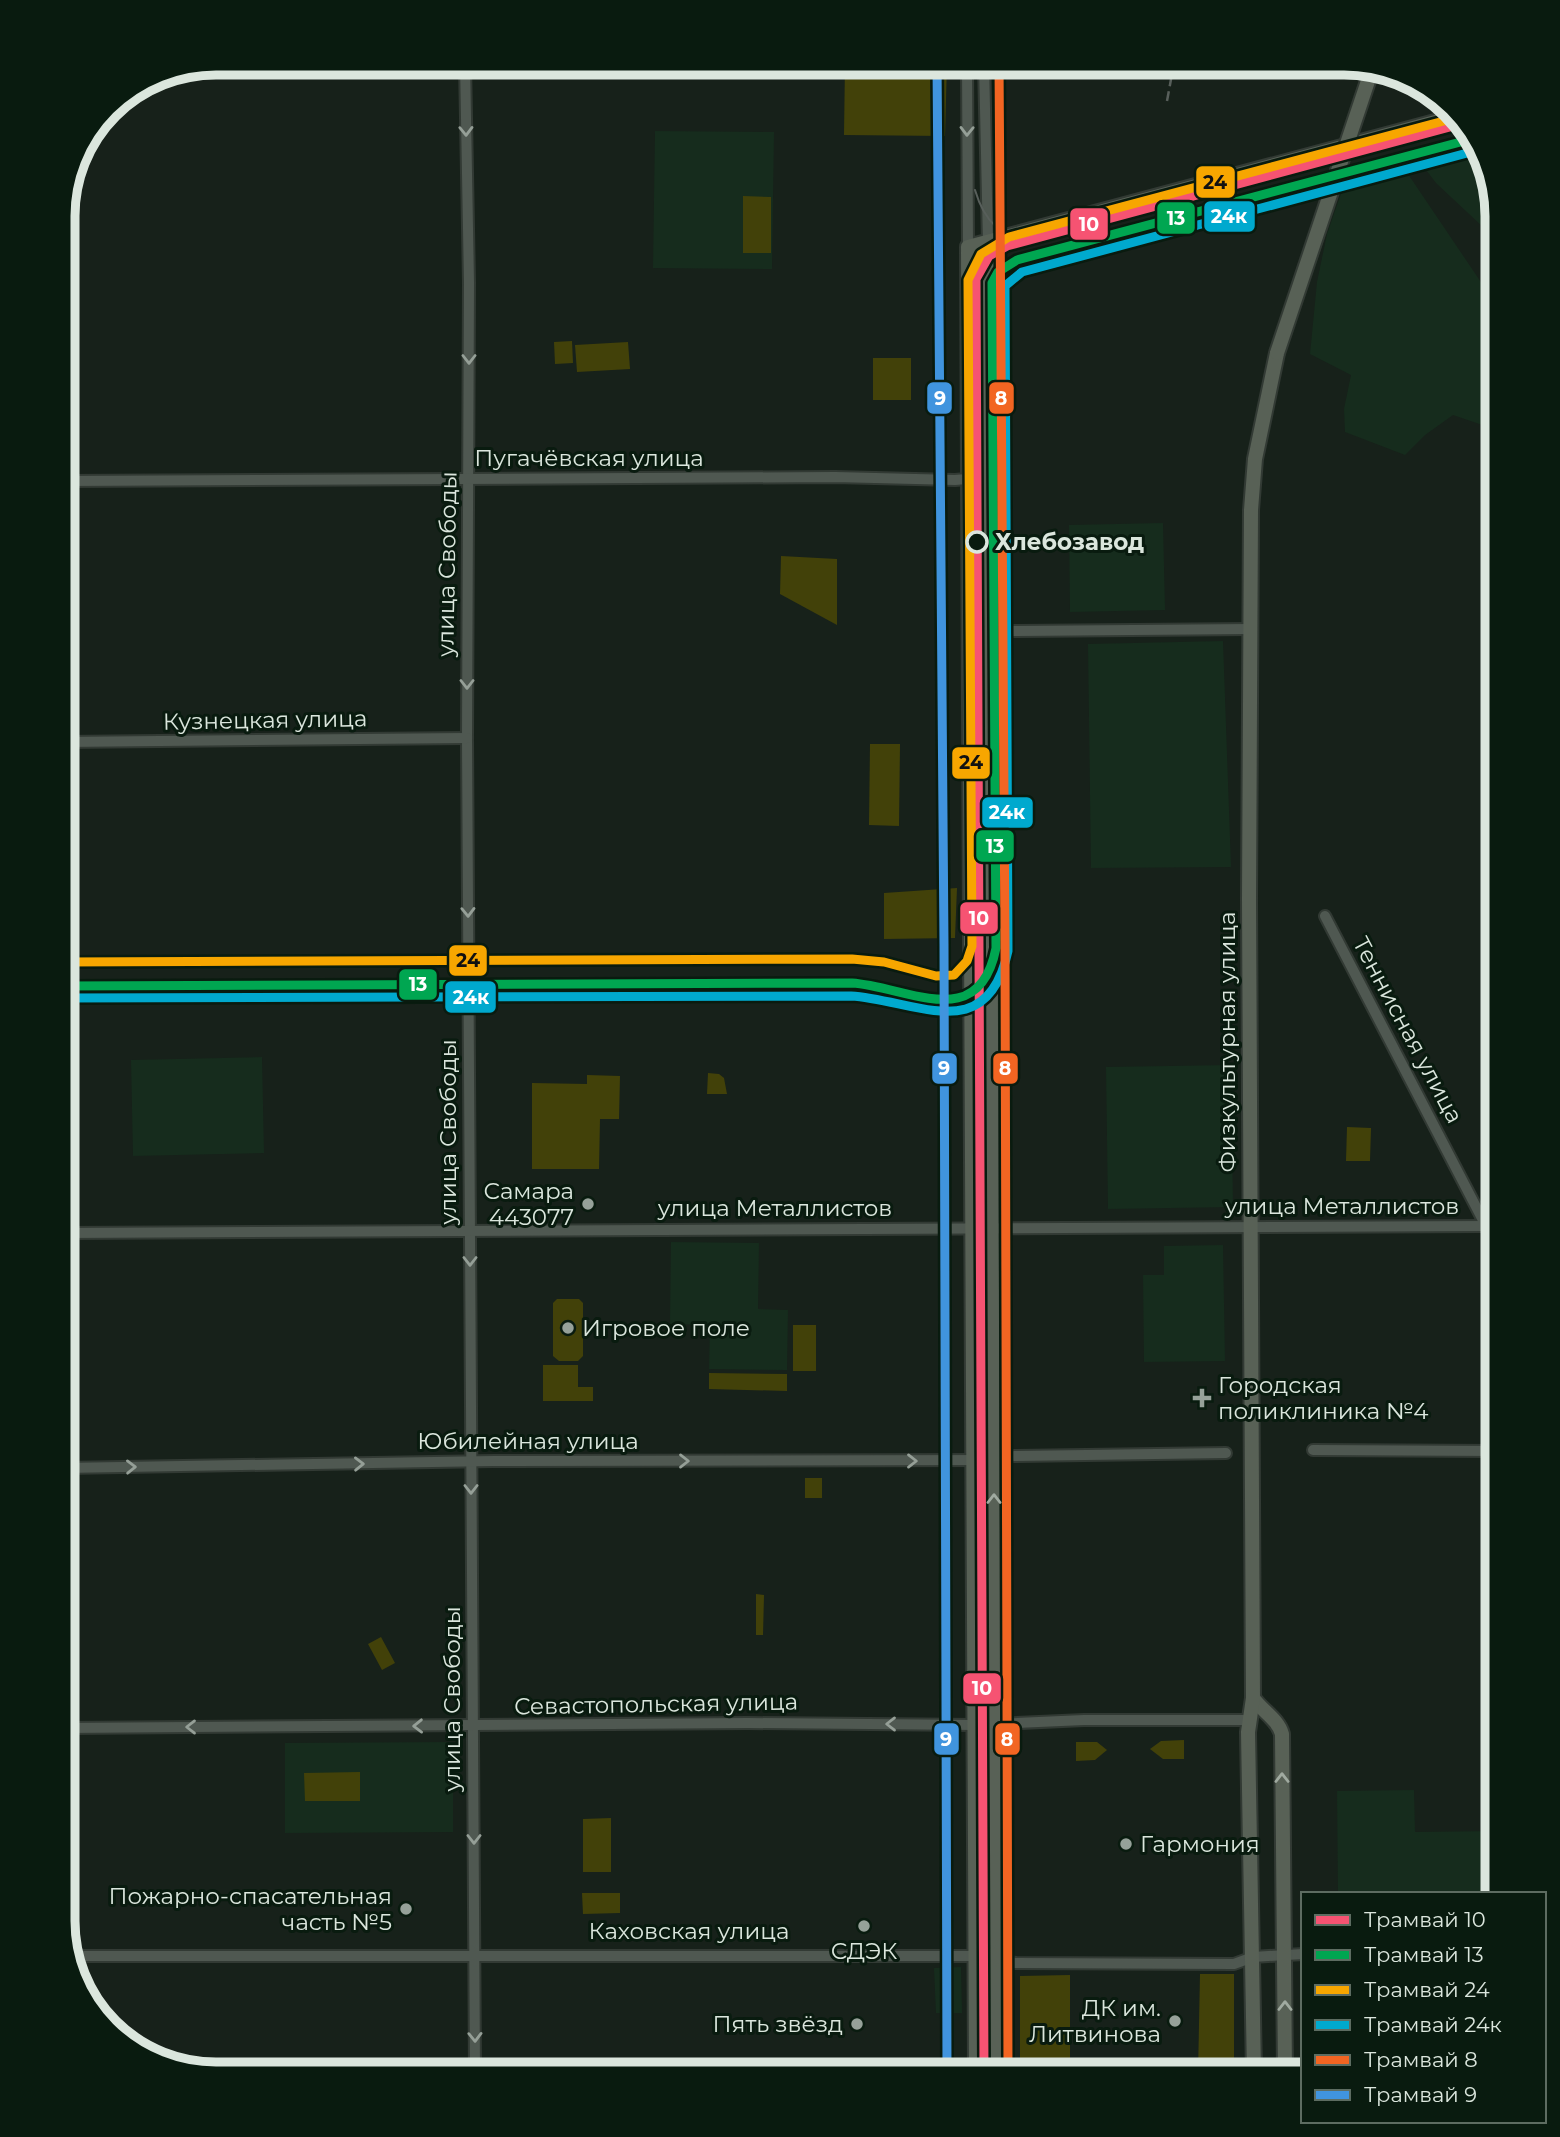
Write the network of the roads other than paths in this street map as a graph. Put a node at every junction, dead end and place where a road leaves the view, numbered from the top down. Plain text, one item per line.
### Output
1 (465, 76) edge
2 (967, 76) edge
3 (985, 76) edge
4 (1369, 78) edge
5 (1445, 119) edge
6 (989, 243) junction
7 (968, 247) junction
8 (989, 477) junction
9 (969, 478) junction
10 (470, 479) junction
11 (76, 481) edge
12 (1251, 629) junction
13 (990, 632) junction
14 (970, 634) junction
15 (467, 738) junction
16 (76, 742) edge
17 (1325, 916) dead end
18 (1485, 1224) edge
19 (1485, 1226) edge
20 (1250, 1227) junction
21 (972, 1228) junction
22 (991, 1228) junction
23 (470, 1231) junction
24 (75, 1233) edge
25 (1313, 1451) dead end
26 (1485, 1451) edge
27 (1226, 1453) dead end
28 (1014, 1456) dead end
29 (994, 1460) junction
30 (974, 1461) junction
31 (471, 1462) junction
32 (75, 1468) edge
33 (1253, 1698) junction
34 (1271, 1719) junction
35 (994, 1724) junction
36 (975, 1725) junction
37 (473, 1726) junction
38 (1249, 1726) junction
39 (75, 1728) edge
40 (1285, 1954) junction
41 (1301, 1954) edge
42 (474, 1955) junction
43 (80, 1956) edge
44 (976, 1956) junction
45 (1253, 1957) junction
46 (994, 1959) junction
47 (475, 2061) edge
48 (976, 2062) edge
49 (995, 2062) edge
50 (1254, 2062) edge
51 (1284, 2062) edge

1 -> 10 street, улица Свободы
2 -> 7 street
3 - 6 street
4 - 12 main road, Физкультурная улица, bridge
5 - 6 main road
6 - 7 main road
6 - 8 main road
7 - 9 main road
8 - 9 street, Пугачёвская улица
8 - 13 main road
9 - 10 street, Пугачёвская улица
9 - 14 main road
10 - 11 street, Пугачёвская улица
10 -> 15 street, улица Свободы
12 - 13 street
12 - 20 main road, Физкультурная улица
13 - 14 street
13 - 22 main road
14 - 21 main road
15 - 16 street, Кузнецкая улица
15 -> 23 street, улица Свободы
17 - 18 street, Теннисная улица
19 - 20 street, улица Металлистов
20 - 22 street, улица Металлистов
20 - 33 main road, Физкультурная улица
21 - 22 street, улица Металлистов
21 - 23 street, улица Металлистов
21 - 30 main road
22 - 29 main road
23 - 24 street, улица Металлистов
23 -> 31 street, улица Свободы
25 - 26 street
27 - 28 street
29 - 30 street, Юбилейная улица
35 -> 29 main road
31 -> 30 street, Юбилейная улица
30 - 36 main road
32 -> 31 street, Юбилейная улица
31 -> 37 street, улица Свободы
33 - 34 main road
33 - 38 main road, Физкультурная улица
34 - 38 main road
40 -> 34 main road
35 - 36 street, Севастопольская улица
35 - 38 street, Севастопольская улица
35 - 46 main road
36 -> 37 street, Севастопольская улица
36 - 44 main road
37 -> 39 street, Севастопольская улица
37 -> 42 street, улица Свободы
38 - 45 main road, Физкультурная улица
40 - 41 street, Каховская улица
40 - 45 street, Каховская улица
51 -> 40 main road
42 - 43 street, Каховская улица
42 - 44 street, Каховская улица
42 -> 47 street, улица Свободы
44 - 46 main road, Каховская улица
44 - 48 main road
45 - 46 street, Каховская улица
45 - 50 main road, Физкультурная улица
46 - 49 main road

